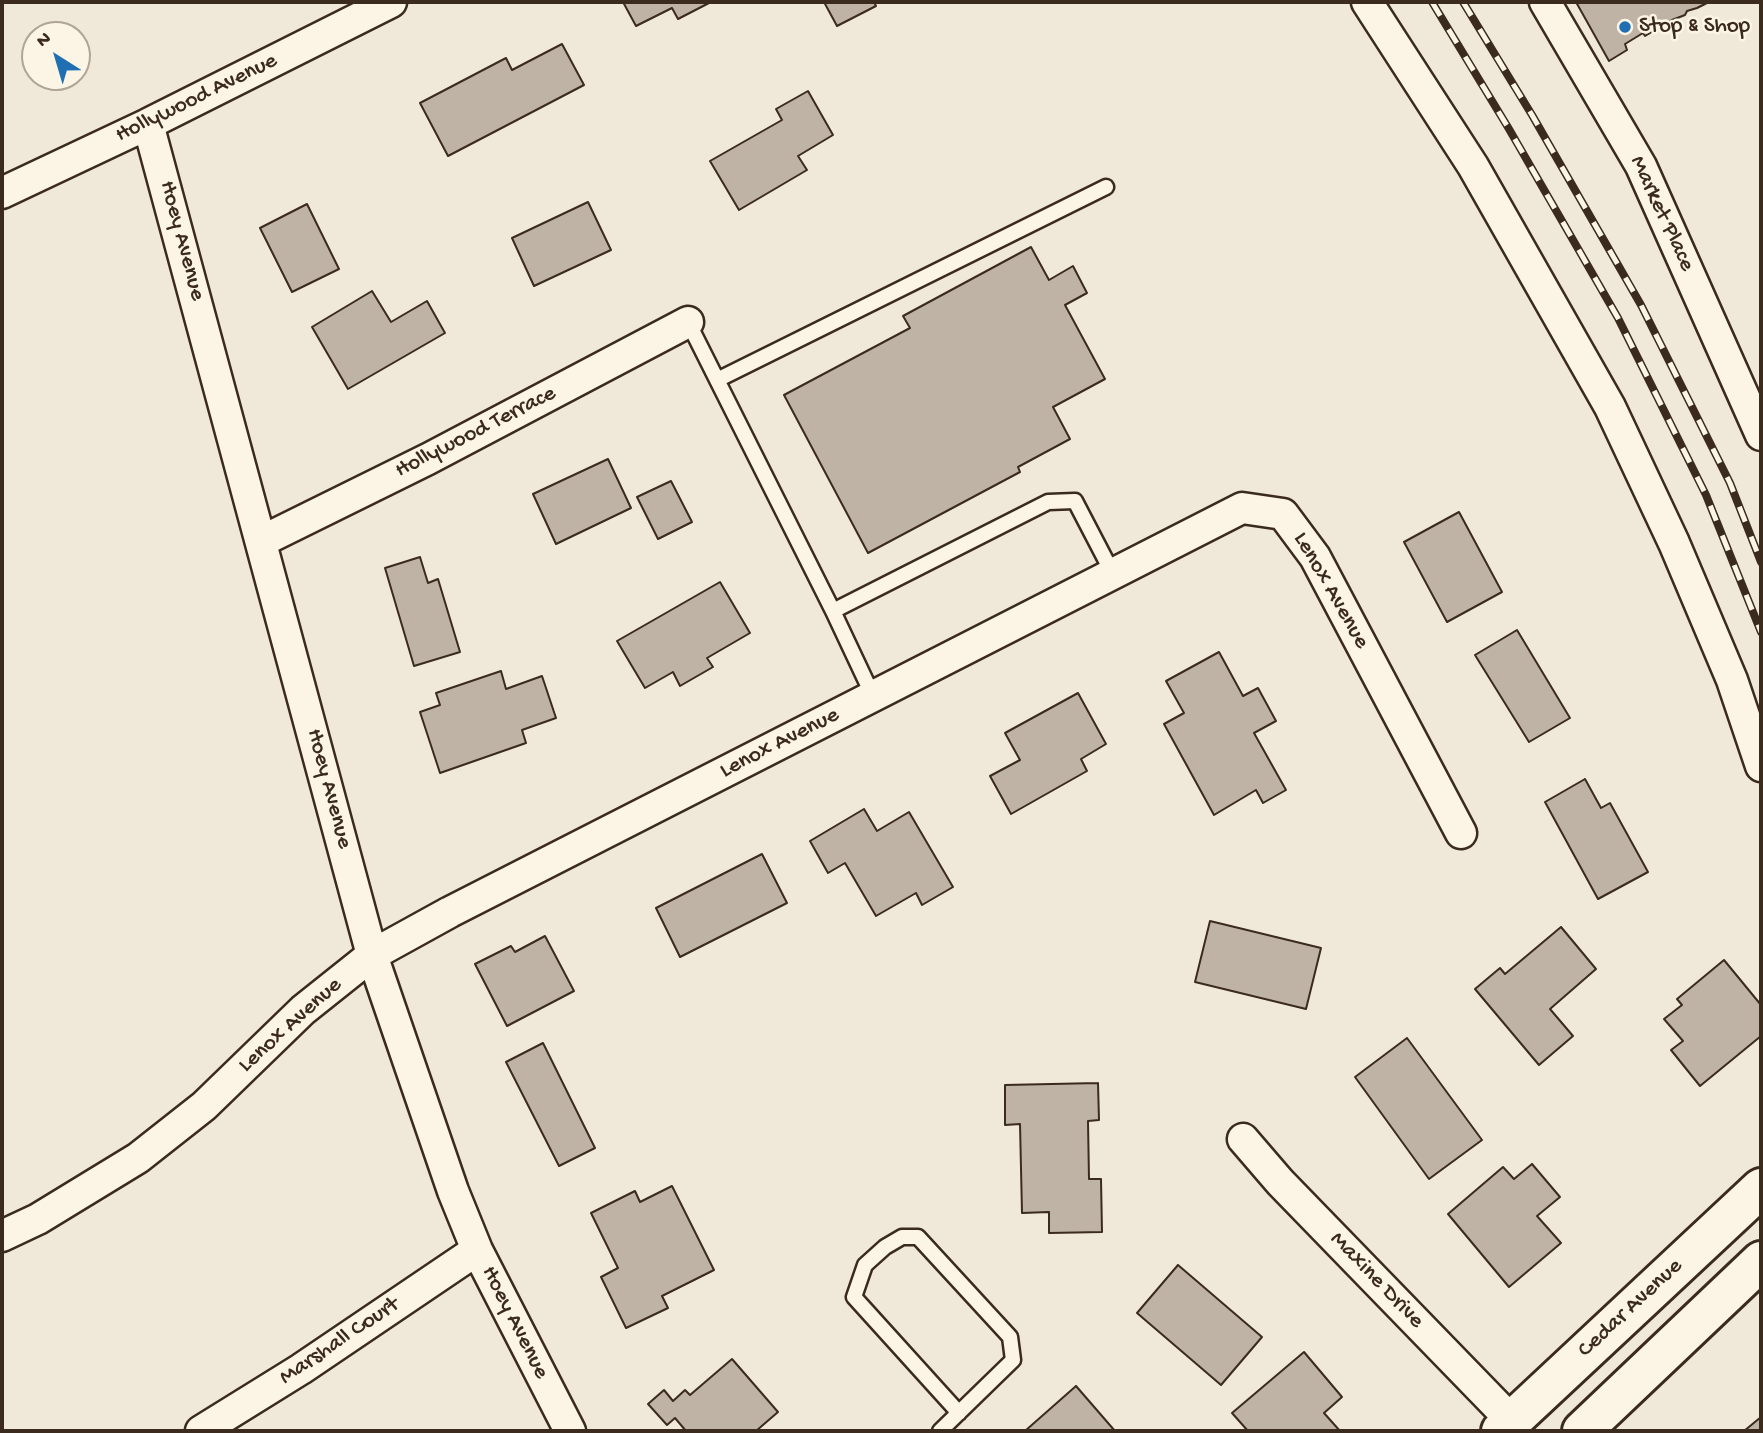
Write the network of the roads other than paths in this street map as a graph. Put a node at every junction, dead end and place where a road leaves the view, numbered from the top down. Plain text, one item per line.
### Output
1 (391, 2) edge
2 (1367, 2) edge
3 (1545, 2) edge
4 (148, 124) junction
5 (1106, 187) dead end
6 (2, 192) edge
7 (688, 322) joint
8 (718, 380) junction
9 (1761, 435) edge
10 (262, 541) junction
11 (1114, 574) junction
12 (833, 611) junction
13 (873, 696) junction
14 (1761, 766) edge
15 (1461, 832) dead end
16 (372, 955) junction
17 (1243, 1139) dead end
18 (1761, 1188) edge
19 (2, 1237) edge
20 (477, 1250) junction
21 (1761, 1261) edge
22 (959, 1413) junction
23 (1507, 1426) edge
24 (201, 1431) edge
25 (570, 1431) edge
26 (940, 1431) edge
27 (1583, 1431) edge

1 - 4 street, Hollywood Avenue
2 - 14 street
3 - 9 street, Market Place
4 - 6 street, Hollywood Avenue
4 - 10 street, Hoey Avenue
5 - 8 lane
7 - 8 lane
7 - 10 street, Hollywood Terrace
8 - 12 lane
10 - 16 street, Hoey Avenue
11 - 12 lane
11 - 13 street, Lenox Avenue
11 - 15 street, Lenox Avenue
12 - 13 lane
13 - 16 street, Lenox Avenue
16 - 19 street, Lenox Avenue
16 - 20 street, Hoey Avenue
17 - 23 street, Maxine Drive
18 - 23 main road, Cedar Avenue
20 - 24 street, Marshall Court
20 - 25 street, Hoey Avenue
21 - 27 main road
22 - 22 lane
22 - 26 lane

